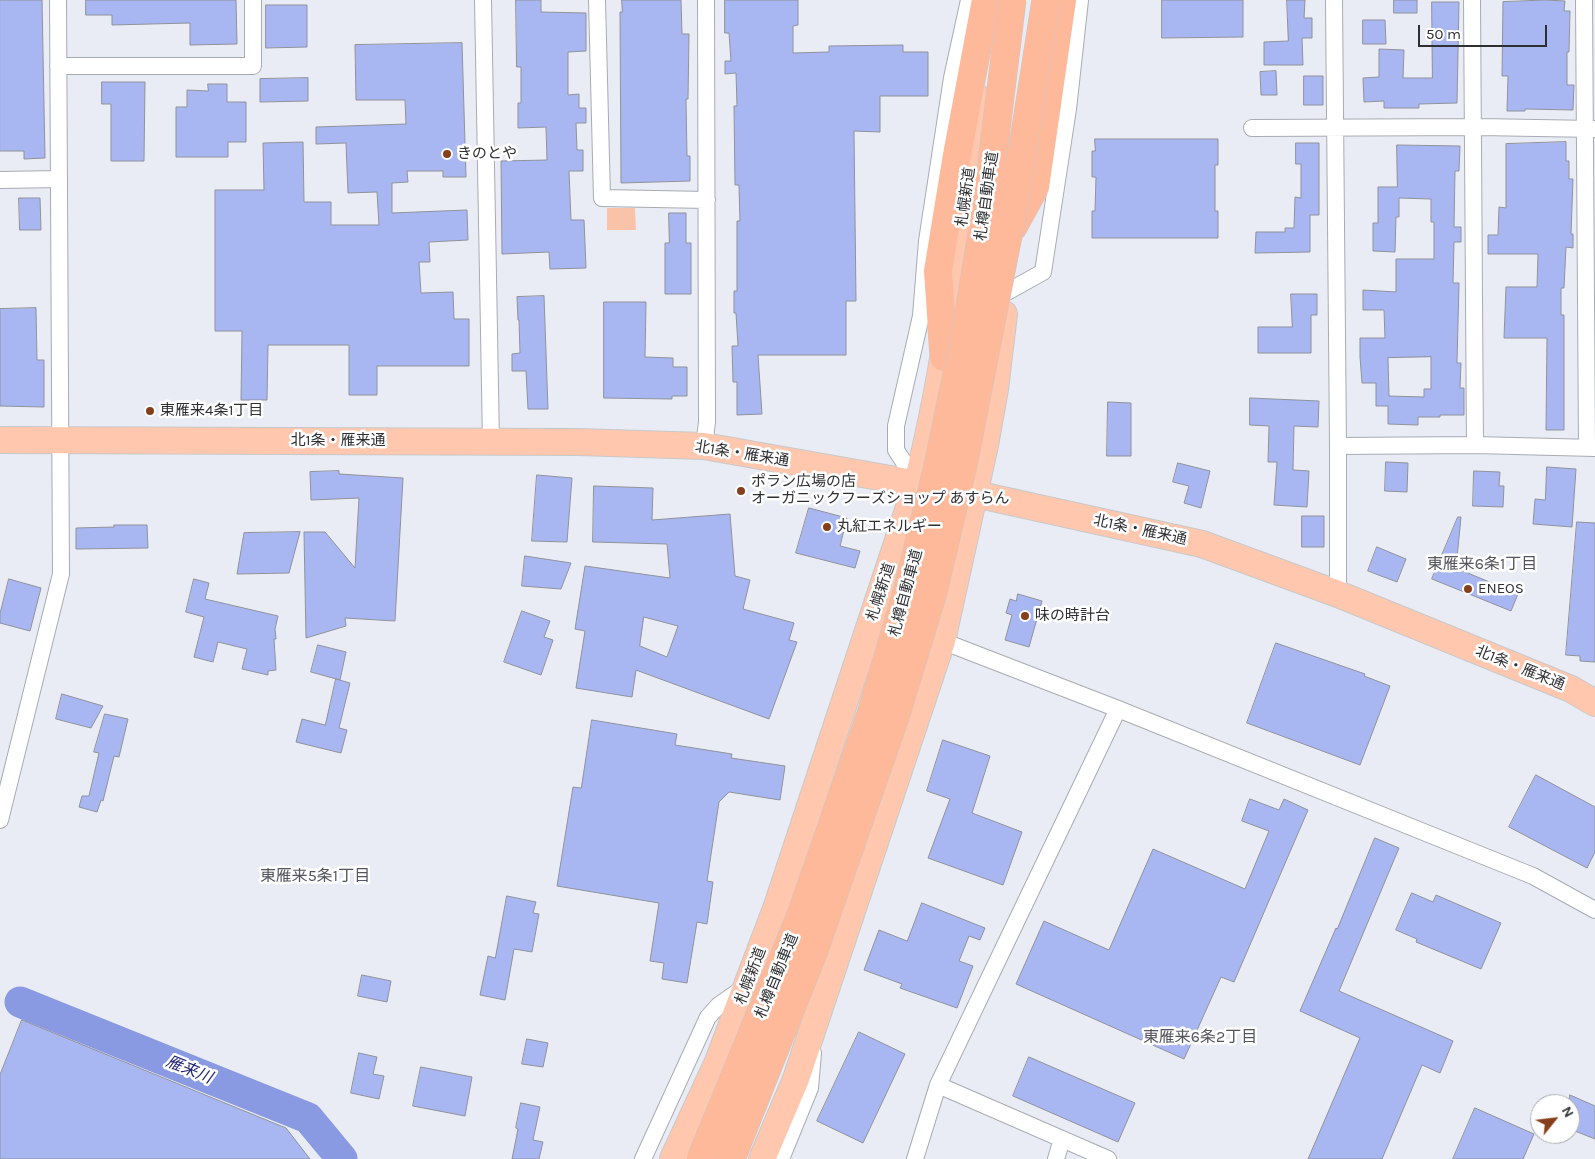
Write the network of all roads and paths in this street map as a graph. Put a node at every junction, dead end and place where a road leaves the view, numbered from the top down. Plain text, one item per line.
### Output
1 (58, 0) edge
2 (253, 0) edge
3 (483, 0) edge
4 (597, 0) edge
5 (706, 0) edge
6 (969, 0) edge
7 (986, 0) edge
8 (994, 0) edge
9 (1012, 0) edge
10 (1032, 0) edge
11 (1046, 0) edge
12 (1062, 0) edge
13 (1080, 0) edge
14 (1334, 0) edge
15 (1472, 0) edge
16 (1584, 0) edge
17 (58, 66) junction
18 (1473, 127) junction
19 (1252, 128) dead end
20 (1335, 128) junction
21 (1590, 129) edge
22 (59, 179) junction
23 (0, 180) edge
24 (707, 200) junction
25 (1013, 227) junction
26 (1007, 292) junction
27 (944, 357) junction
28 (0, 440) edge
29 (60, 440) junction
30 (491, 442) junction
31 (1475, 445) junction
32 (704, 446) junction
33 (1338, 446) junction
34 (1591, 448) edge
35 (917, 483) junction
36 (975, 494) junction
37 (1338, 594) junction
38 (942, 641) junction
39 (1595, 703) edge
40 (1118, 709) junction
41 (0, 820) edge
42 (1595, 910) edge
43 (747, 985) junction
44 (815, 1021) junction
45 (938, 1085) junction
46 (1062, 1139) junction
47 (643, 1159) edge
48 (673, 1159) edge
49 (701, 1159) edge
50 (731, 1159) edge
51 (762, 1159) edge
52 (781, 1159) edge
53 (915, 1159) edge
54 (1056, 1159) edge
55 (1108, 1159) edge

1 - 17 street
2 - 17 street
3 - 30 street
4 - 24 street
5 - 24 street
6 - 35 street
7 - 27 highway
8 - 27 highway, 札幌新道
9 - 49 highway, 札樽自動車道, bridge
10 - 25 highway
11 - 50 highway, 札樽自動車道, bridge
12 - 25 highway
13 - 26 street
14 - 20 street
15 - 18 street
16 - 21 street
17 - 22 street
18 - 20 street
18 - 21 street
18 - 31 street
19 - 20 street
20 - 33 street
21 - 34 street
22 - 23 street
22 - 29 street
24 - 32 street
25 - 26 highway
26 - 36 highway
27 - 35 highway, 札幌新道
28 - 29 highway, 北1条・雁来通
29 - 30 highway, 北1条・雁来通
29 - 41 street
30 - 32 highway, 北1条・雁来通
31 - 33 street
31 - 34 street
32 - 35 highway, 北1条・雁来通
33 - 37 street
35 - 36 highway, 北1条・雁来通
35 - 43 highway, 札幌新道
36 - 37 highway, 北1条・雁来通
36 - 38 highway
37 - 39 highway, 北1条・雁来通
38 - 40 street
38 - 44 highway
40 - 42 street
40 - 45 street
43 - 47 street
43 - 48 highway, 札幌新道
44 - 51 highway
44 - 52 street
45 - 46 street
45 - 53 street
46 - 54 street
46 - 55 street

